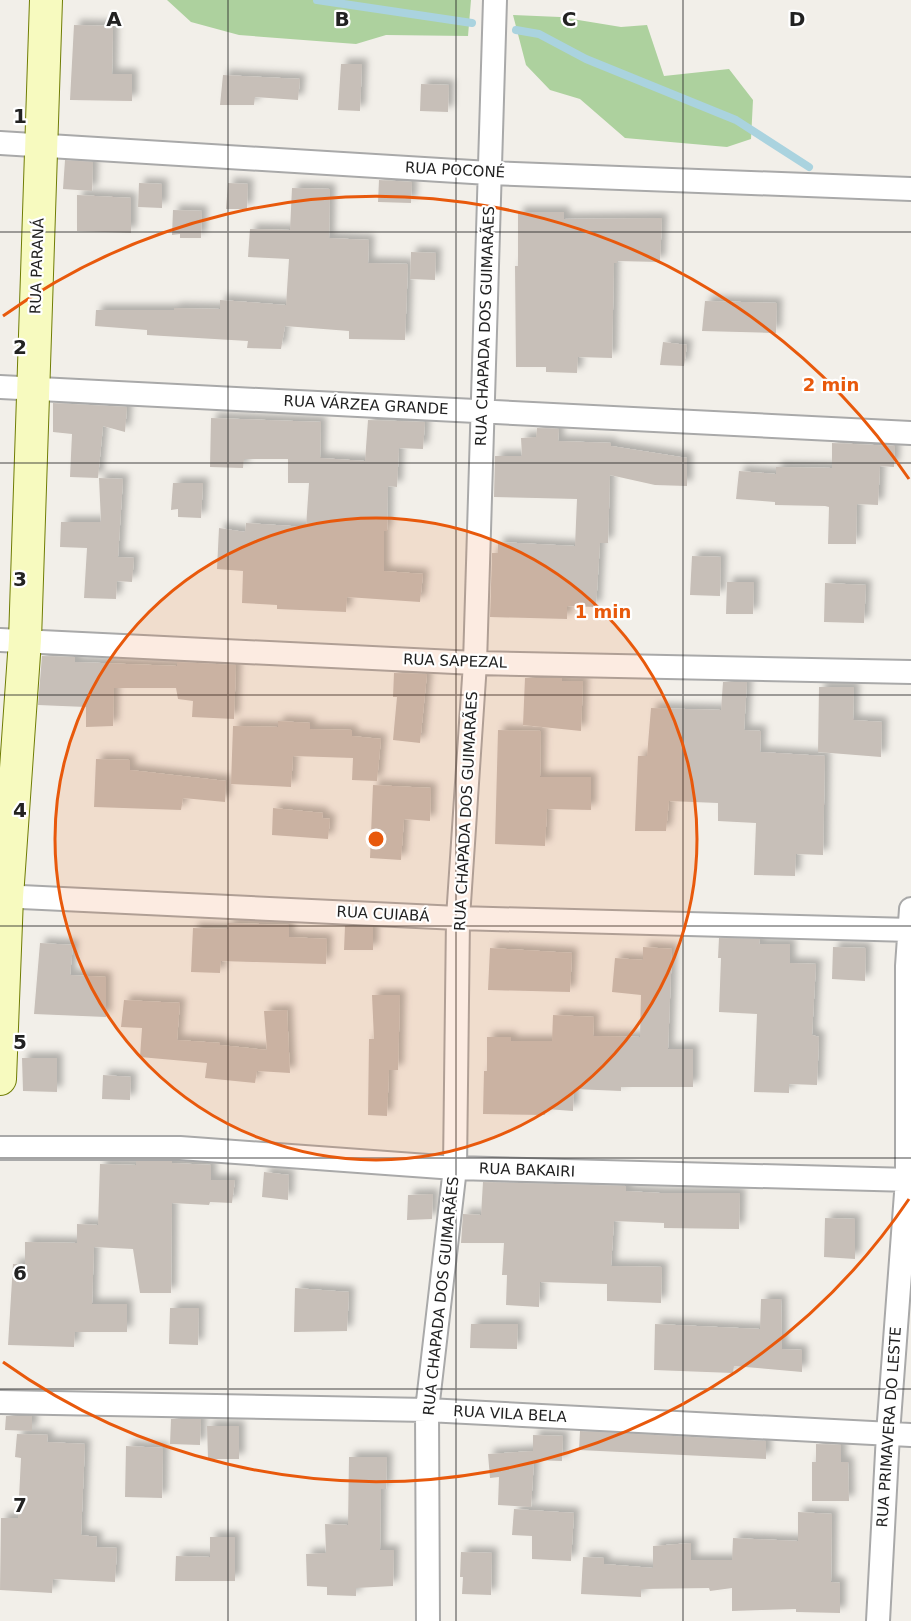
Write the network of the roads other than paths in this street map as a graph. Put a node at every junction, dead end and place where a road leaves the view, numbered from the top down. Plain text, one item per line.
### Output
1 (46, 0) edge
2 (495, 0) edge
3 (0, 143) edge
4 (40, 144) junction
5 (489, 173) junction
6 (911, 189) edge
7 (0, 387) edge
8 (34, 388) junction
9 (482, 410) junction
10 (911, 433) edge
11 (13, 640) edge
12 (475, 663) junction
13 (911, 672) edge
14 (3, 896) edge
15 (458, 918) junction
16 (911, 923) edge
17 (0, 1079) edge
18 (0, 1148) edge
19 (455, 1168) junction
20 (909, 1180) edge
21 (0, 1402) edge
22 (428, 1410) junction
23 (888, 1434) junction
24 (911, 1436) edge
25 (428, 1621) edge
26 (878, 1621) edge

1 - 4 street, RUA PARANÁ
2 - 5 street, RUA CHAPADA DOS GUIMARÃES
3 - 4 street, RUA POCONÉ
4 - 5 street, RUA POCONÉ
4 - 8 street, RUA PARANÁ
5 - 6 street, RUA POCONÉ
5 - 9 street, RUA CHAPADA DOS GUIMARÃES
7 - 8 street, RUA VÁRZEA GRANDE
8 - 9 street, RUA VÁRZEA GRANDE
8 - 11 street, RUA PARANÁ
9 - 10 street, RUA VÁRZEA GRANDE
9 - 12 street, RUA CHAPADA DOS GUIMARÃES
11 - 12 street, RUA SAPEZAL
11 - 14 street, RUA PARANÁ
12 - 13 street, RUA SAPEZAL
12 - 15 street, RUA CHAPADA DOS GUIMARÃES
14 - 15 street, RUA CUIABÁ
14 - 17 street, RUA PARANÁ
15 - 16 street, RUA CUIABÁ
15 - 19 street, RUA CHAPADA DOS GUIMARÃES
16 - 20 street, RUA PRIMAVERA DO LESTE
18 - 19 street, RUA BAKAIRI
19 - 20 street, RUA BAKAIRI
19 - 22 street, RUA CHAPADA DOS GUIMARÃES
20 - 23 street, RUA PRIMAVERA DO LESTE
21 - 22 street, RUA VILA BELA
22 - 23 street, RUA VILA BELA
22 - 25 street, RUA CHAPADA DOS GUIMARÃES
23 - 24 street, RUA VILA BELA
23 - 26 street, RUA PRIMAVERA DO LESTE

